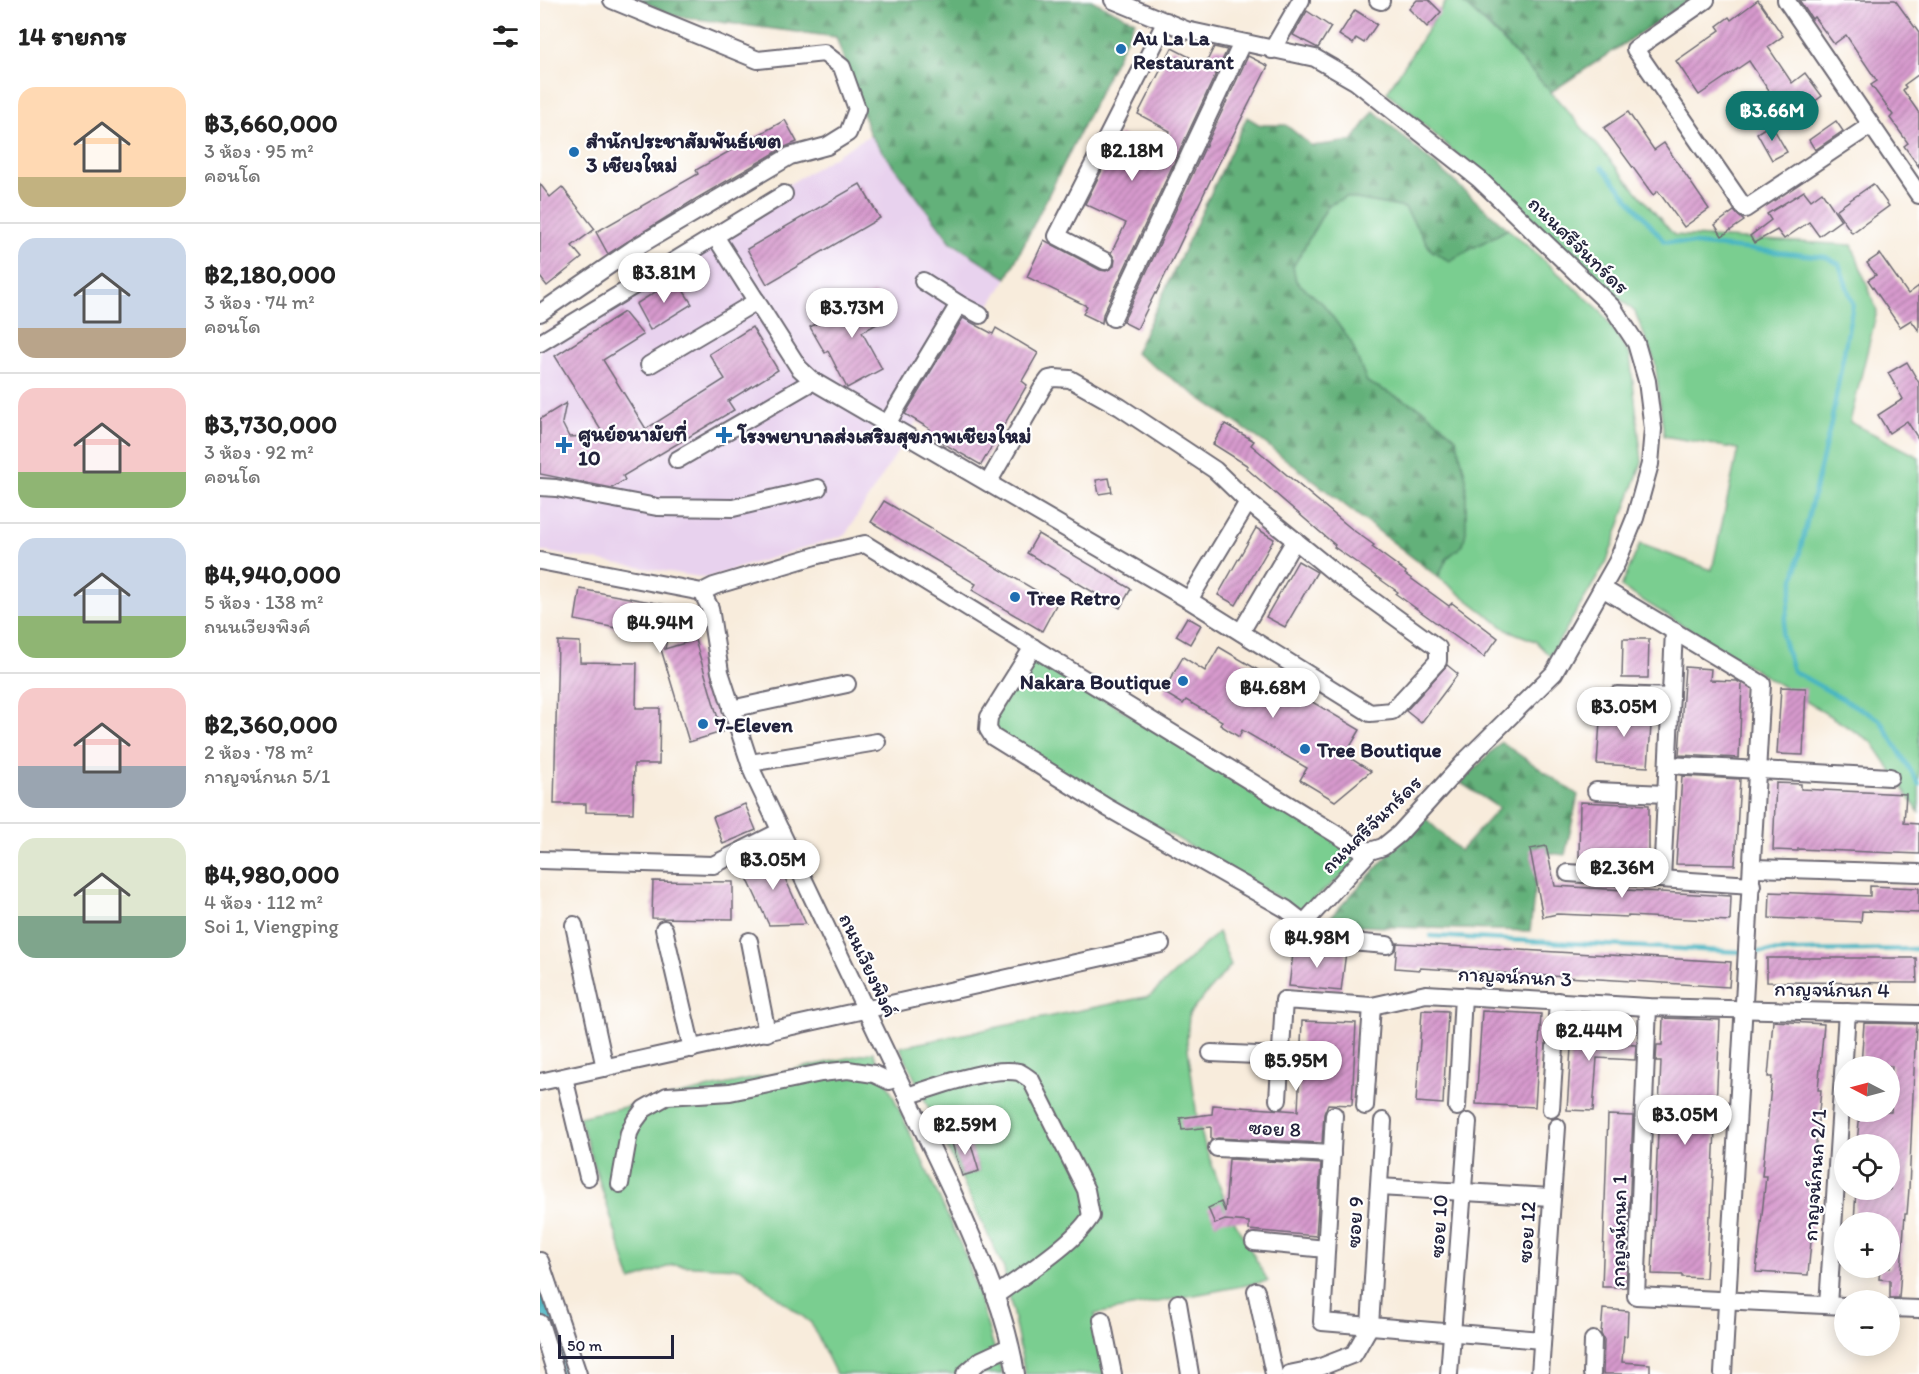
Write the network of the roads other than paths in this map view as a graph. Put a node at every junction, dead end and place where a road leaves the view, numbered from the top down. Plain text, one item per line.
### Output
1 (612, 0) edge
2 (1113, 0) edge
3 (1301, 0) edge
4 (1706, 0) edge
5 (1786, 0) edge
6 (1166, 21) junction
7 (1242, 43) junction
8 (1272, 50) junction
9 (1871, 125) junction
10 (784, 194) dead end
11 (1919, 195) edge
12 (716, 236) junction
13 (1105, 261) dead end
14 (923, 281) dead end
15 (757, 301) junction
16 (958, 304) junction
17 (540, 313) edge
18 (980, 315) dead end
19 (1113, 318) dead end
20 (540, 343) edge
21 (648, 365) dead end
22 (813, 381) junction
23 (887, 424) junction
24 (677, 460) dead end
25 (988, 483) junction
26 (540, 487) edge
27 (818, 488) dead end
28 (1248, 502) junction
29 (1295, 540) junction
30 (540, 561) edge
31 (1602, 588) junction
32 (702, 592) junction
33 (1189, 600) junction
34 (1241, 632) junction
35 (1674, 632) junction
36 (1033, 647) junction
37 (847, 684) dead end
38 (1617, 695) dead end
39 (1671, 697) junction
40 (731, 709) junction
41 (877, 742) dead end
42 (750, 763) junction
43 (1668, 765) junction
44 (1759, 770) junction
45 (1890, 777) dead end
46 (1596, 791) dead end
47 (1666, 794) junction
48 (781, 831) junction
49 (1370, 851) junction
50 (540, 860) edge
51 (1753, 868) junction
52 (1568, 873) dead end
53 (1919, 873) edge
54 (1662, 879) junction
55 (1752, 885) junction
56 (1304, 923) junction
57 (574, 925) dead end
58 (664, 929) dead end
59 (748, 941) dead end
60 (1161, 944) dead end
61 (1387, 945) dead end
62 (1463, 996) junction
63 (1558, 1001) junction
64 (1372, 1006) junction
65 (1648, 1007) junction
66 (865, 1009) junction
67 (1745, 1010) junction
68 (1847, 1012) junction
69 (1919, 1014) edge
70 (767, 1033) junction
71 (692, 1049) junction
72 (1211, 1053) dead end
73 (1281, 1056) junction
74 (605, 1068) junction
75 (564, 1077) junction
76 (898, 1078) junction
77 (540, 1082) edge
78 (906, 1096) junction
79 (1278, 1100) dead end
80 (1365, 1106) dead end
81 (1457, 1107) dead end
82 (1551, 1109) dead end
83 (1334, 1115) dead end
84 (1383, 1120) dead end
85 (1468, 1122) dead end
86 (1557, 1127) dead end
87 (1217, 1148) dead end
88 (1332, 1154) junction
89 (588, 1178) dead end
90 (620, 1184) dead end
91 (1379, 1187) junction
92 (1463, 1192) junction
93 (1551, 1197) junction
94 (1254, 1242) dead end
95 (1326, 1249) junction
96 (540, 1261) edge
97 (1838, 1290) edge
98 (1256, 1291) dead end
99 (995, 1296) junction
100 (1728, 1300) junction
101 (1178, 1303) dead end
102 (1834, 1305) edge
103 (1900, 1308) edge
104 (1919, 1309) edge
105 (1102, 1320) dead end
106 (540, 1323) edge
107 (1370, 1326) junction
108 (1453, 1333) junction
109 (1542, 1340) junction
110 (1593, 1340) dead end
111 (1009, 1347) junction
112 (1319, 1371) edge
113 (556, 1374) edge
114 (578, 1374) edge
115 (965, 1374) edge
116 (1016, 1374) edge
117 (1113, 1374) edge
118 (1190, 1374) edge
119 (1274, 1374) edge
120 (1289, 1374) edge
121 (1449, 1374) edge
122 (1540, 1374) edge
123 (1592, 1374) edge
124 (1723, 1374) edge

1 - 17 street
2 - 6 street, ถนนศรีจันทร์ดร
3 - 8 street
4 - 9 street
5 - 9 street
6 - 7 street, ถนนศรีจันทร์ดร
6 - 13 street
7 - 8 street, ถนนศรีจันทร์ดร
7 - 19 street
8 - 31 street, ถนนศรีจันทร์ดร
9 - 11 street
10 - 12 street
12 - 15 street
12 - 20 street
14 - 16 street
15 - 21 street
15 - 22 street
16 - 18 street
16 - 23 street
22 - 23 street
22 - 24 street
23 - 25 street
25 - 28 street
25 - 33 street
26 - 27 street
28 - 29 street
28 - 33 street
29 - 34 street
29 - 34 street
30 - 32 street
31 - 35 street
31 - 49 street, ถนนศรีจันทร์ดร
32 - 36 street
32 - 40 street, ถนนเวียงพิงค์
33 - 34 street
35 - 39 street
35 - 44 street
36 - 49 street
36 - 56 street
37 - 40 street
38 - 39 street
39 - 43 street
40 - 42 street, ถนนเวียงพิงค์
41 - 42 street
42 - 48 street, ถนนเวียงพิงค์
43 - 44 street
43 - 47 street
44 - 45 street
44 - 51 street
46 - 47 street
47 - 54 street
48 - 50 street
48 - 66 street, ถนนเวียงพิงค์
49 - 56 street, ถนนศรีจันทร์ดร
51 - 53 street
51 - 55 street
52 - 54 street
54 - 55 street
55 - 67 street
56 - 61 street
57 - 74 street
58 - 71 street
59 - 70 street
60 - 66 street
62 - 63 street, กาญจน์กนก 3
62 - 64 street, กาญจน์กนก 3
62 - 81 street
63 - 65 street, กาญจน์กนก 3
63 - 82 street
64 - 73 street, กาญจน์กนก 3
64 - 80 street
65 - 67 street, กาญจน์กนก 3
65 - 100 street, กาญจน์กนก 1
66 - 70 street
66 - 76 street, ถนนเวียงพิงค์
67 - 68 street, กาญจน์กนก 4
67 - 100 street
68 - 69 street, กาญจน์กนก 4
68 - 97 street, กาญจน์กนก 2/1
70 - 71 street
71 - 74 street
72 - 73 street
73 - 79 street
74 - 75 street
75 - 77 street
75 - 89 street
76 - 78 street, ถนนเวียงพิงค์
76 - 90 street
78 - 99 street, ถนนเวียงพิงค์
78 - 99 street
83 - 88 street
84 - 91 street, ซอย 9
85 - 92 street, ซอย 10
86 - 93 street, ซอย 12
87 - 88 street, ซอย 8
88 - 95 street
91 - 92 street
91 - 107 street, ซอย 9
92 - 93 street
92 - 108 street, ซอย 10
93 - 109 street, ซอย 12
94 - 95 street
95 - 107 street
96 - 114 street
98 - 119 street
99 - 111 street, ถนนเวียงพิงค์
100 - 102 street
100 - 124 street
101 - 118 street
103 - 104 street
105 - 117 street
106 - 113 street
107 - 108 street
107 - 112 street
108 - 109 street
108 - 121 street, ซอย 10
109 - 122 street, ซอย 12
110 - 123 street
111 - 115 street
111 - 116 street, ถนนเวียงพิงค์
112 - 120 street

